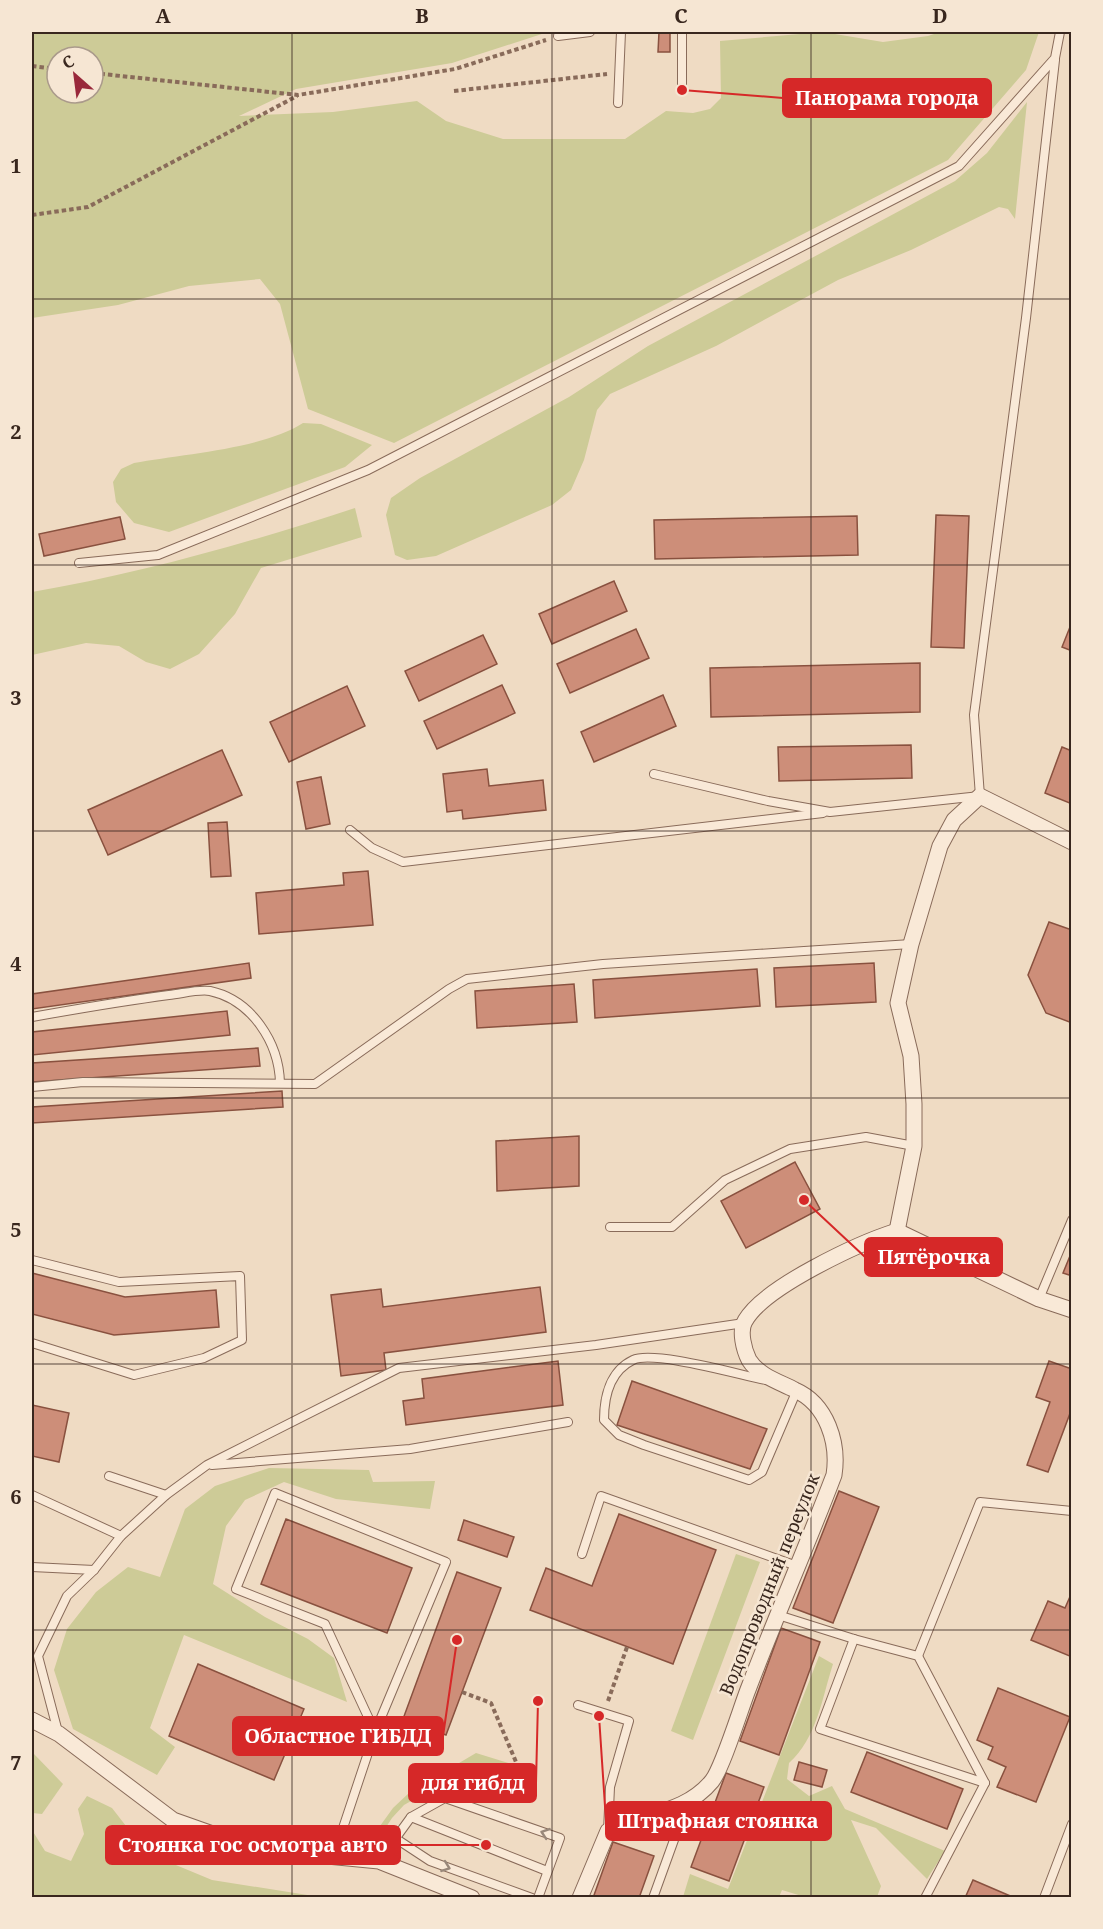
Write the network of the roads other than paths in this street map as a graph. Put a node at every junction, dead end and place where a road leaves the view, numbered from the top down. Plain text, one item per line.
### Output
1 (590, 32) edge
2 (621, 32) edge
3 (682, 32) edge
4 (1060, 32) edge
5 (559, 34) edge
6 (1055, 58) junction
7 (682, 90) dead end
8 (618, 104) dead end
9 (79, 563) dead end
10 (654, 774) dead end
11 (980, 796) junction
12 (830, 812) junction
13 (350, 830) dead end
14 (1071, 842) edge
15 (911, 944) junction
16 (32, 1017) edge
17 (280, 1083) junction
18 (32, 1087) edge
19 (914, 1146) junction
20 (1071, 1220) edge
21 (610, 1227) dead end
22 (897, 1231) junction
23 (32, 1260) edge
24 (1039, 1299) junction
25 (1071, 1310) edge
26 (744, 1323) junction
27 (32, 1342) edge
28 (774, 1382) junction
29 (797, 1390) junction
30 (568, 1422) dead end
31 (207, 1465) junction
32 (109, 1476) dead end
33 (32, 1495) edge
34 (166, 1495) junction
35 (1071, 1511) edge
36 (121, 1536) junction
37 (582, 1554) dead end
38 (797, 1566) junction
39 (32, 1567) edge
40 (94, 1570) junction
41 (776, 1614) junction
42 (854, 1639) junction
43 (918, 1656) junction
44 (578, 1705) dead end
45 (32, 1720) edge
46 (375, 1731) junction
47 (59, 1734) junction
48 (985, 1783) junction
49 (687, 1804) junction
50 (411, 1817) junction
51 (1071, 1824) edge
52 (608, 1831) junction
53 (396, 1839) junction
54 (334, 1855) junction
55 (379, 1861) junction
56 (547, 1871) junction
57 (472, 1898) edge
58 (532, 1898) edge
59 (538, 1898) edge
60 (580, 1898) edge
61 (653, 1898) edge
62 (924, 1898) edge
63 (1044, 1898) edge

1 - 5 lane
2 - 8 lane
3 - 7 lane
4 - 6 lane
6 - 9 lane
6 - 11 lane
10 - 12 lane
11 - 12 lane
11 - 14 street
11 - 15 street
12 - 13 lane
15 - 17 lane
15 - 19 street
16 - 17 lane
17 - 18 lane
19 - 21 lane
19 - 22 street
20 - 24 lane
22 - 24 street
22 - 26 street
23 - 27 lane
24 - 25 street
26 - 28 street, Водопроводный переулок
26 - 31 lane
28 - 29 street, Водопроводный переулок
28 - 29 lane
29 - 38 street, Водопроводный переулок
30 - 31 lane
31 - 34 lane
32 - 34 lane
33 - 36 lane
34 - 36 lane
35 - 43 lane
36 - 40 lane
37 - 38 lane
38 - 41 street, Водопроводный переулок
39 - 40 lane
40 - 47 lane
41 - 42 lane
41 - 49 street, Водопроводный переулок
42 - 43 lane
42 - 48 lane
43 - 48 lane
44 - 52 lane
45 - 47 street
46 - 46 lane
46 - 54 lane
47 - 54 street
48 - 62 lane
49 - 52 street, Водопроводный переулок
49 - 61 lane
50 - 53 lane
50 - 56 lane
56 -> 50 lane
51 - 63 lane
52 - 60 street
53 - 55 lane
53 -> 58 lane
54 - 55 street
55 - 57 street
56 - 59 lane

